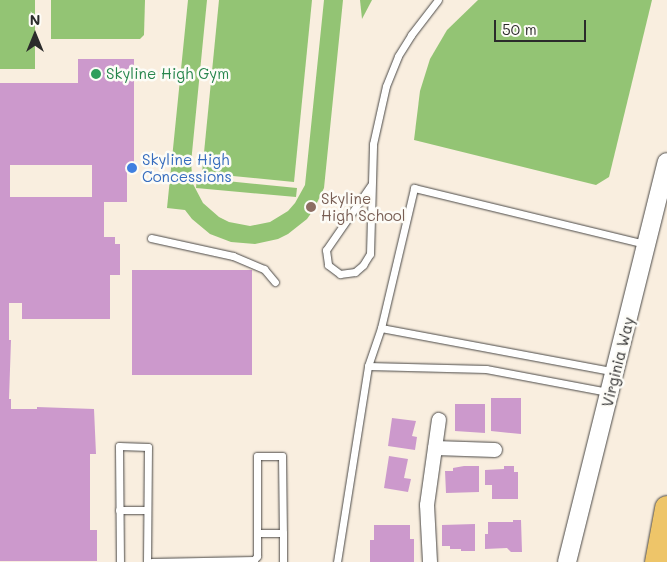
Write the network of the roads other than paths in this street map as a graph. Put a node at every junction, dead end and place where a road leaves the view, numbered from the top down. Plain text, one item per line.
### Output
1 (438, 0) edge
2 (667, 162) edge
3 (371, 185) junction
4 (151, 238) dead end
5 (648, 245) junction
6 (275, 282) dead end
7 (382, 328) junction
8 (368, 366) junction
9 (616, 372) junction
10 (610, 392) junction
11 (439, 420) dead end
12 (435, 448) junction
13 (495, 450) dead end
14 (667, 508) edge
15 (120, 510) junction
16 (147, 510) junction
17 (283, 532) junction
18 (257, 533) junction
19 (120, 562) edge
20 (147, 562) edge
21 (152, 562) edge
22 (283, 562) edge
23 (337, 562) edge
24 (430, 562) edge
25 (567, 562) edge
26 (657, 562) edge

1 - 3 lane
2 - 5 street, Virginia Way
3 - 3 lane
4 - 6 lane
5 - 7 lane
5 - 9 street, Virginia Way
7 - 8 lane
7 - 9 lane
8 - 10 lane
8 - 23 lane
9 - 10 street, Virginia Way
10 - 25 street, Virginia Way
11 - 12 street
12 - 13 street
12 - 24 street
14 - 26 highway
15 - 16 lane
15 - 16 lane
15 - 19 lane
16 - 20 lane
17 - 18 lane
17 - 18 lane
17 - 22 lane
18 - 21 lane

